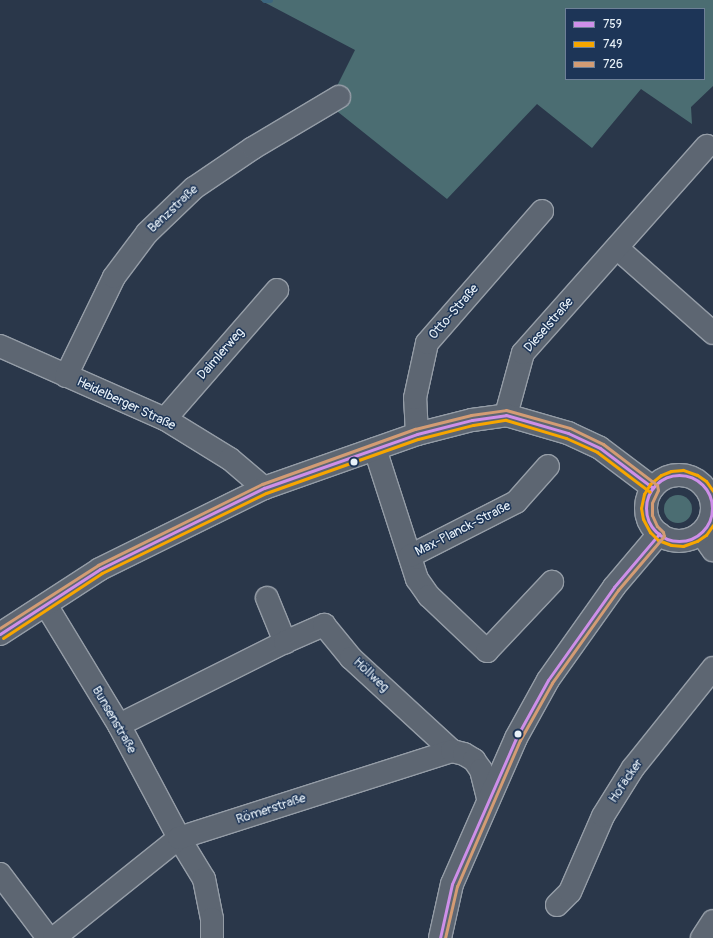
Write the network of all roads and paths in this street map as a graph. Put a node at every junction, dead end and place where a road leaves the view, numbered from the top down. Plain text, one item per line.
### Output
1 (339, 97) dead end
2 (707, 146) dead end
3 (542, 211) dead end
4 (617, 248) junction
5 (277, 290) dead end
6 (713, 333) edge
7 (0, 346) edge
8 (66, 376) junction
9 (506, 415) junction
10 (165, 419) junction
11 (417, 434) junction
12 (376, 449) junction
13 (548, 466) dead end
14 (708, 478) edge
15 (264, 488) junction
16 (653, 488) junction
17 (659, 534) junction
18 (707, 541) edge
19 (410, 556) junction
20 (552, 582) dead end
21 (267, 598) dead end
22 (46, 605) junction
23 (0, 634) edge
24 (285, 642) junction
25 (713, 668) edge
26 (118, 725) junction
27 (452, 751) junction
28 (488, 799) junction
29 (179, 838) junction
30 (0, 874) edge
31 (557, 905) dead end
32 (713, 921) edge
33 (48, 938) edge
34 (54, 938) edge
35 (212, 938) edge
36 (440, 938) edge
37 (702, 938) edge

1 - 8 street, Benzstraße
2 - 4 street, Dieselstraße
3 - 11 street, Otto-Straße
4 - 6 street
4 - 9 street, Dieselstraße
5 - 10 street, Daimlerweg
7 - 8 street, Heidelberger Straße
8 - 10 street, Heidelberger Straße
9 - 11 street
9 - 16 street
10 - 15 street, Heidelberger Straße
11 - 12 street
12 - 15 street
12 - 19 street, Max-Planck-Straße
13 - 19 street, Max-Planck-Straße
14 - 16 street
14 - 18 street
15 - 22 street
16 - 17 street
17 - 18 street
17 - 28 street
19 - 20 street, Max-Planck-Straße
21 - 24 street
22 - 23 street
22 - 26 street, Bunsenstraße
24 - 26 street, Höllweg
24 - 27 street, Höllweg
25 - 31 street, Hofäcker
26 - 29 street, Bunsenstraße
27 - 28 street
27 - 29 street, Römerstraße
28 - 36 street
29 - 34 street, Römerstraße
29 - 35 street, Bunsenstraße
30 - 33 street
32 - 37 street

